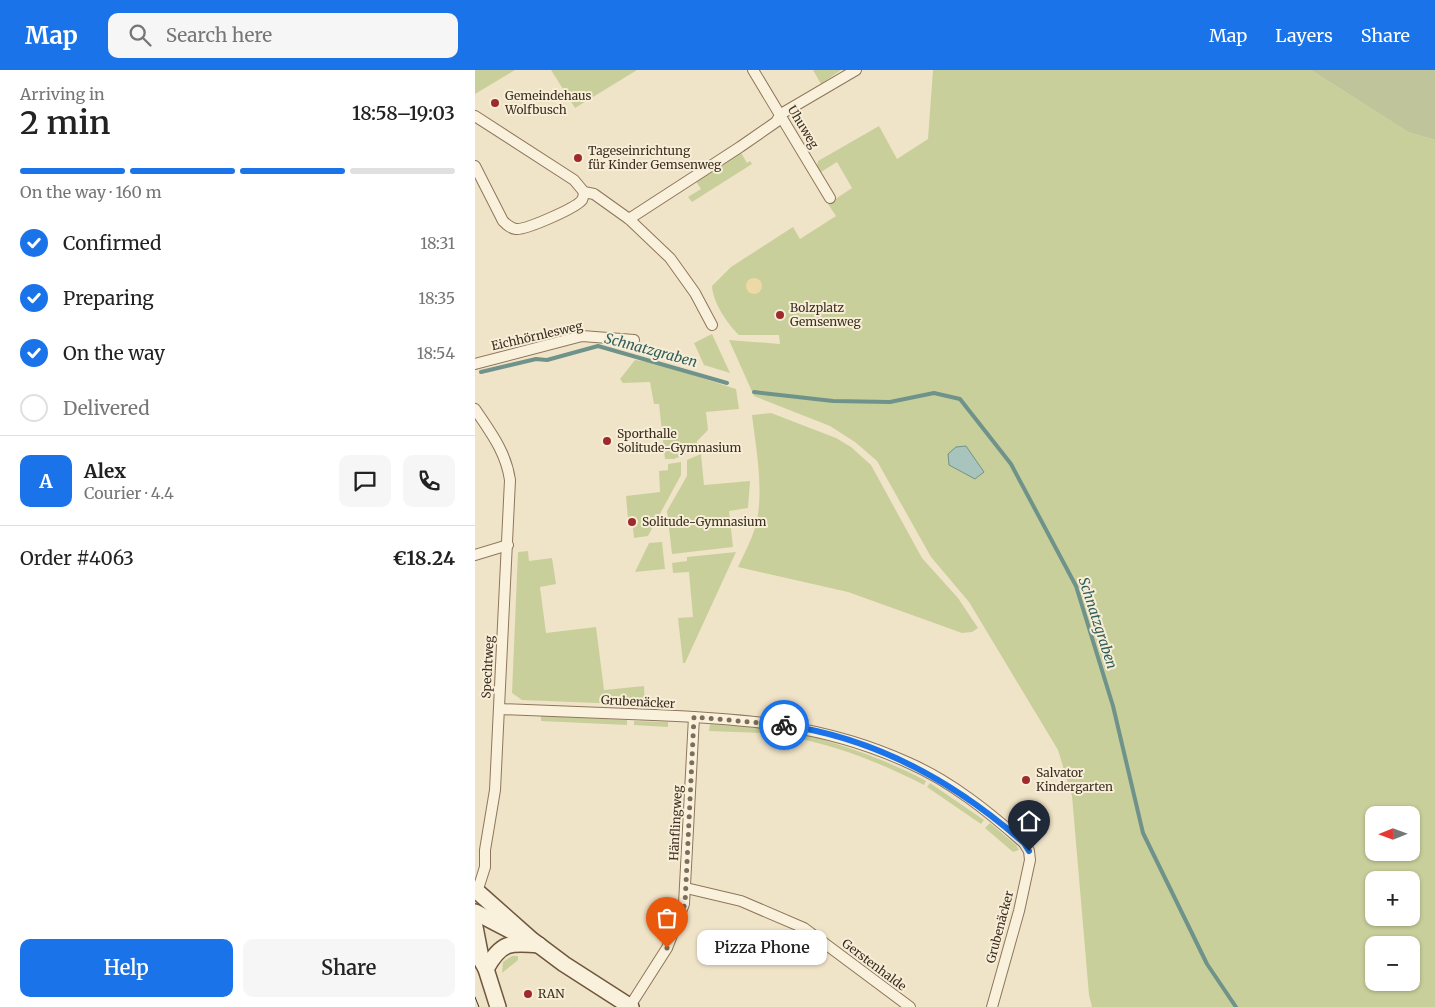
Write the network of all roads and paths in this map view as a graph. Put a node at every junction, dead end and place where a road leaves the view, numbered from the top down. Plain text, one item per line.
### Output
1 (753, 70) edge
2 (856, 70) edge
3 (781, 114) junction
4 (475, 116) edge
5 (475, 166) edge
6 (584, 192) junction
7 (830, 198) dead end
8 (629, 219) junction
9 (712, 325) dead end
10 (634, 340) dead end
11 (475, 364) edge
12 (475, 409) edge
13 (508, 545) junction
14 (475, 555) edge
15 (499, 710) junction
16 (694, 717) junction
17 (485, 850) junction
18 (475, 862) edge
19 (686, 888) junction
20 (477, 892) edge
21 (475, 912) edge
22 (475, 927) edge
23 (535, 942) junction
24 (481, 959) edge
25 (499, 1007) edge
26 (630, 1007) edge
27 (910, 1007) edge
28 (992, 1007) edge

1 - 3 street, Uhuweg
2 - 3 street
3 - 7 street, Uhuweg
3 - 8 street
4 - 6 street
5 - 6 street
6 - 8 street
8 - 9 street
10 - 11 street, Eichhörnlesweg
12 - 13 street, Spechtweg
13 - 14 street
13 - 15 street, Spechtweg
15 - 16 street, Grubenäcker
15 - 17 street, Spechtweg
16 - 19 street, Hänflingweg
16 - 28 street, Grubenäcker
17 - 18 street
17 - 20 street, Spechtweg
19 - 26 street, Hänflingweg
19 - 27 street, Gerstenhalde
20 - 23 street
21 - 23 street
22 - 24 street
23 - 24 street
23 - 26 street
24 - 25 street

